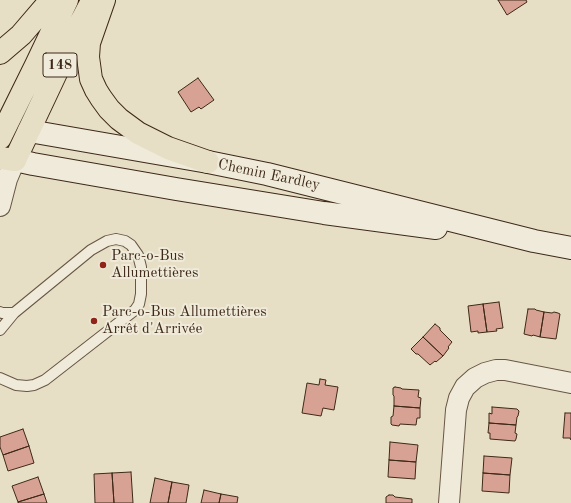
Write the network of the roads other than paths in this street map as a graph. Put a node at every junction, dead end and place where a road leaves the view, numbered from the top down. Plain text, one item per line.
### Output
1 (51, 0) edge
2 (67, 0) edge
3 (93, 0) edge
4 (104, 0) edge
5 (0, 54) edge
6 (2, 130) edge
7 (29, 131) junction
8 (8, 159) edge
9 (208, 162) junction
10 (0, 206) edge
11 (534, 241) junction
12 (571, 248) edge
13 (0, 312) edge
14 (14, 313) junction
15 (0, 330) edge
16 (0, 378) edge
17 (571, 383) edge
18 (449, 503) edge

1 - 5 main road
2 - 6 main road, 148
3 - 7 main road, 148
4 - 9 main road
6 - 7 main road, Chemin Eardley / 148
7 - 8 main road, 148
7 - 9 main road, Chemin Eardley
8 - 10 street
8 - 11 main road, Chemin Eardley
9 - 11 main road, Chemin Eardley
11 - 12 main road, Chemin Eardley
13 - 14 lane
14 - 15 lane
14 - 16 lane
17 - 18 street

